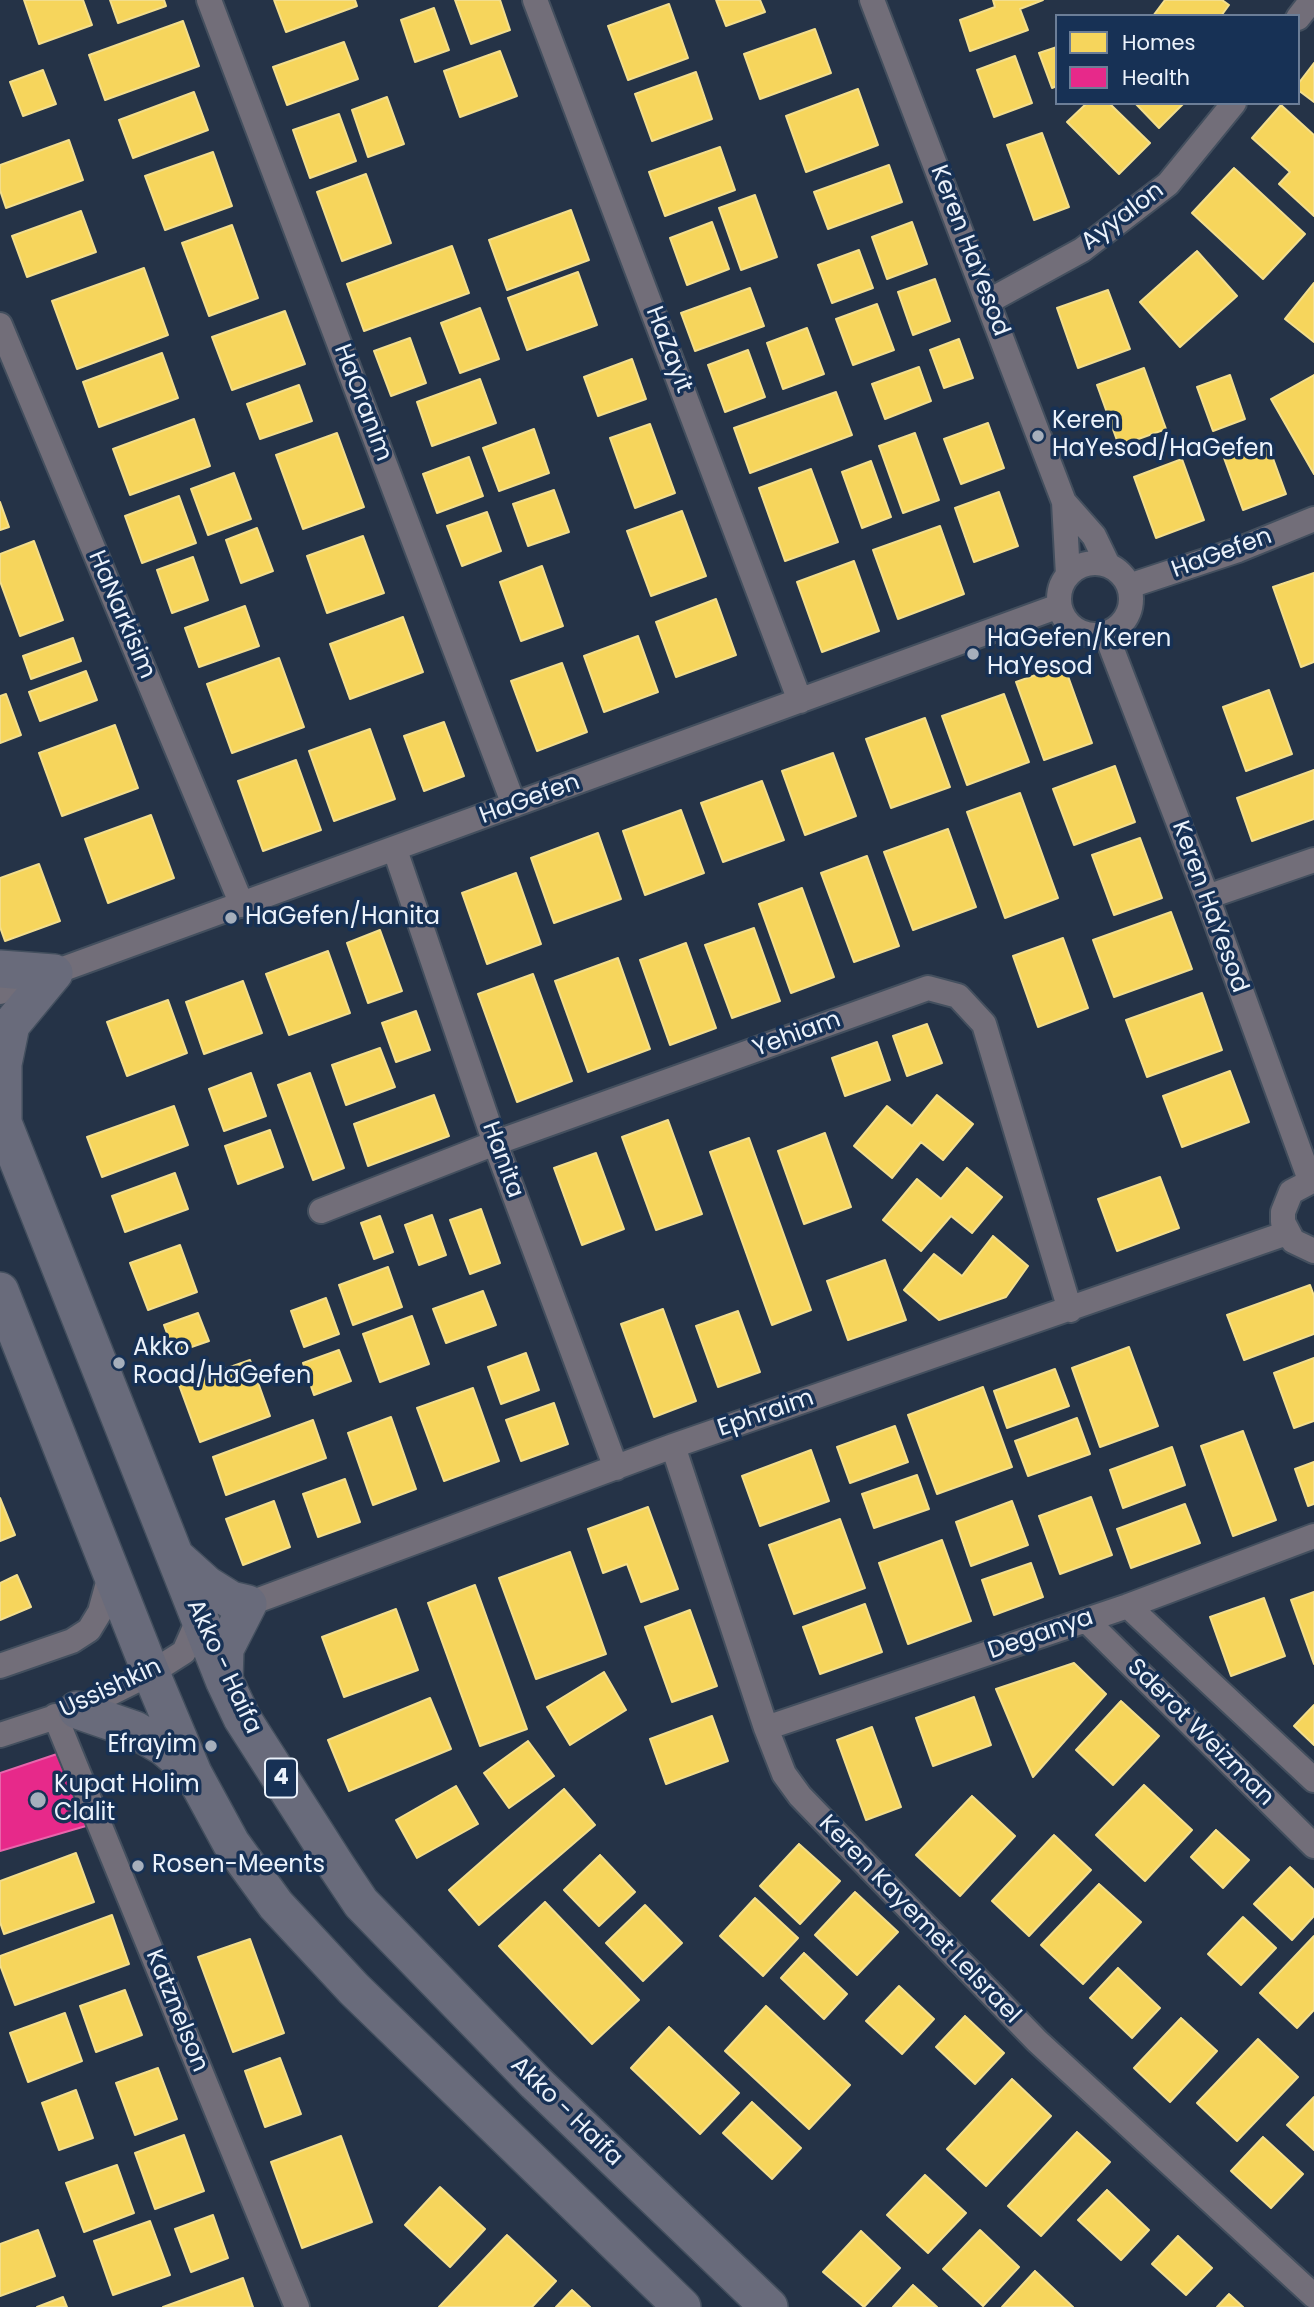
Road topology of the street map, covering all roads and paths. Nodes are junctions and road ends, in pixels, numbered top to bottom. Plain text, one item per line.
1 (209, 0) edge
2 (535, 0) edge
3 (872, 0) edge
4 (1312, 0) edge
5 (1300, 15) edge
6 (1232, 105) edge
7 (989, 301) junction
8 (0, 324) edge
9 (1065, 502) junction
10 (1314, 519) edge
11 (1108, 565) junction
12 (1068, 575) junction
13 (1129, 586) junction
14 (1059, 606) junction
15 (1106, 634) junction
16 (800, 701) junction
17 (514, 805) junction
18 (395, 850) junction
19 (1314, 860) edge
20 (1207, 897) junction
21 (242, 905) junction
22 (0, 970) edge
23 (54, 973) junction
24 (0, 992) edge
25 (1, 1118) edge
26 (495, 1143) junction
27 (1312, 1180) edge
28 (321, 1211) dead end
29 (1287, 1233) junction
30 (1314, 1251) edge
31 (0, 1291) edge
32 (1070, 1310) junction
33 (673, 1446) junction
34 (616, 1468) junction
35 (1314, 1536) edge
36 (174, 1555) junction
37 (111, 1572) junction
38 (248, 1604) junction
39 (1128, 1606) junction
40 (199, 1618) junction
41 (1086, 1620) junction
42 (0, 1666) edge
43 (151, 1673) junction
44 (224, 1679) junction
45 (66, 1713) junction
46 (766, 1728) junction
47 (0, 1735) edge
48 (193, 1773) junction
49 (1314, 1780) edge
50 (1314, 1846) edge
51 (1314, 2296) edge
52 (297, 2307) edge
53 (682, 2307) edge
54 (768, 2307) edge

1 - 17 street, HaOranim
2 - 16 street, HaZayit
3 - 7 street, Keren HaYesod
4 - 5 street
6 - 7 street, Ayyalon
7 - 9 street, Keren HaYesod
8 - 21 street, HaNarkisim
9 - 11 street, Keren HaYesod
9 - 12 street, Keren HaYesod
10 - 13 street, HaGefen
11 - 12 street
11 - 13 street
12 - 14 street
13 - 15 street
14 - 15 street
14 - 16 street, HaGefen
15 - 20 street, Keren HaYesod
16 - 17 street, HaGefen
17 - 18 street, HaGefen
18 - 21 street, HaGefen
18 - 26 street, Hanita
19 - 20 street
20 - 27 street, Keren HaYesod
21 - 23 street, HaGefen
22 - 23 highway
23 - 24 street, HaGefen
23 - 25 highway
25 - 36 highway, Akko - Haifa / 4
26 - 28 street, Yehiam
26 - 32 street, Yehiam
26 - 34 street, Hanita
27 - 29 street
29 - 30 street
29 - 32 street, Ephraim
31 - 37 highway
32 - 33 street, Ephraim
33 - 34 street, Ephraim
33 - 46 street, Keren Kayemet LeIsrael
34 - 38 street, Ephraim
35 - 39 street, Deganya
36 - 38 highway
36 - 40 highway, Akko - Haifa / 4
37 - 42 street
37 - 43 highway
38 - 44 highway
39 - 41 street, Deganya
39 - 49 street, Sderot Weizman
40 - 43 street, Ussishkin
40 - 44 highway, Akko - Haifa / 4
41 - 46 street, Deganya
41 - 50 street, Sderot Weizman
43 - 45 street, Ussishkin
43 - 48 highway
44 - 54 highway, Akko - Haifa / 4
45 - 47 street, Ussishkin
45 - 48 highway
45 - 52 street, Katznelson
46 - 51 street, Keren Kayemet LeIsrael
48 - 53 highway

